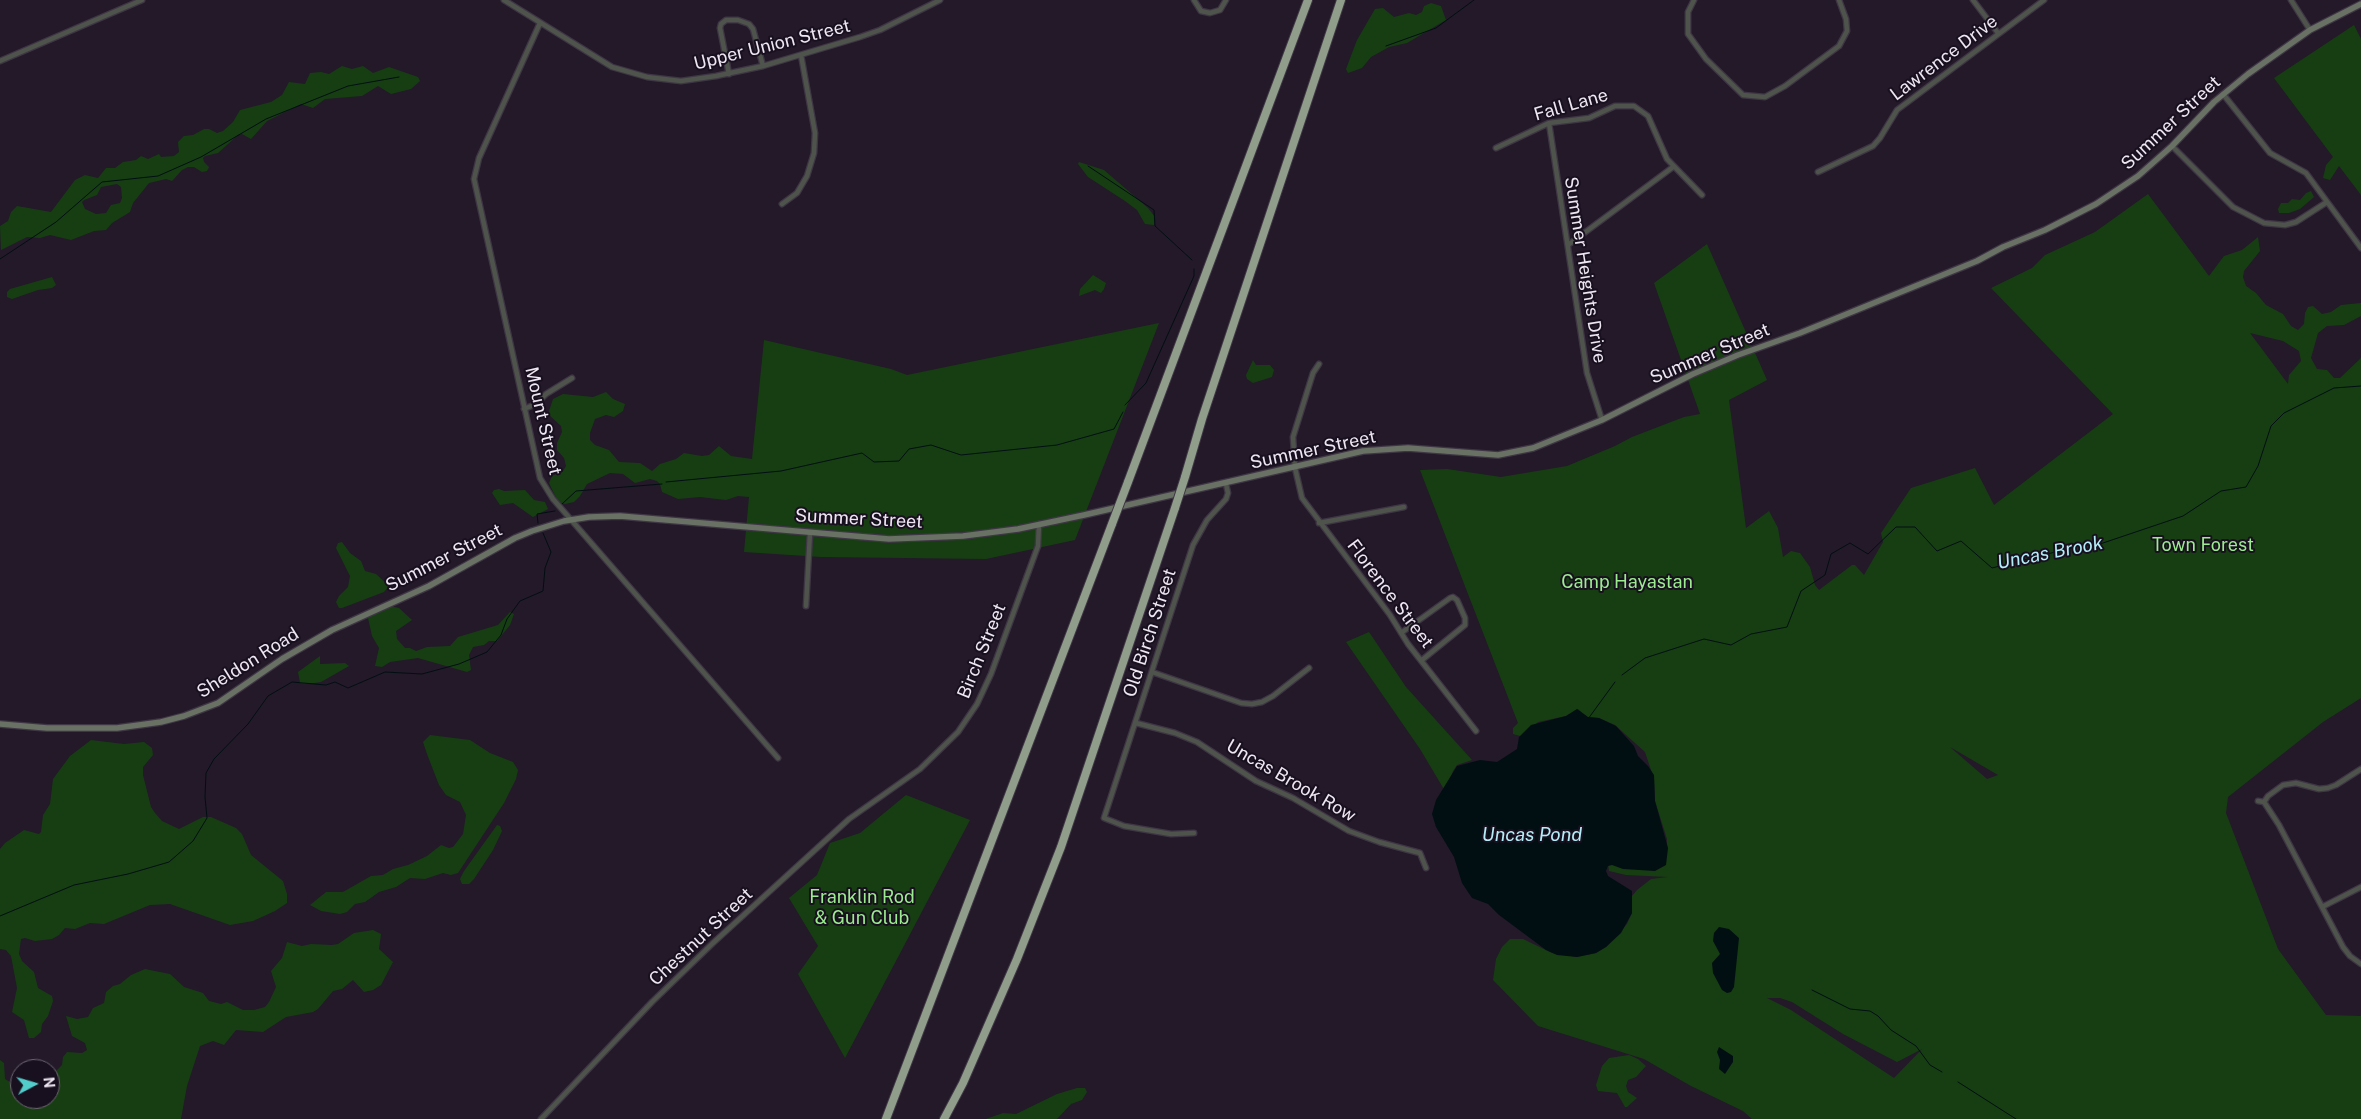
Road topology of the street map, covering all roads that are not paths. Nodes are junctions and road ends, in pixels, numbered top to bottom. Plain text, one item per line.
1 (142, 0) edge
2 (504, 0) edge
3 (940, 0) edge
4 (1194, 0) edge
5 (1226, 0) edge
6 (1308, 0) edge
7 (1341, 0) edge
8 (1694, 0) edge
9 (1839, 0) edge
10 (1973, 0) edge
11 (2044, 0) edge
12 (2291, 0) edge
13 (2361, 4) edge
14 (540, 23) junction
15 (2310, 30) junction
16 (1998, 33) junction
17 (800, 55) junction
18 (0, 61) edge
19 (763, 66) junction
20 (729, 74) junction
21 (2223, 94) junction
22 (1549, 123) junction
23 (2172, 146) junction
24 (1496, 148) dead end
25 (1673, 167) junction
26 (1818, 172) dead end
27 (1702, 195) dead end
28 (2327, 202) junction
29 (782, 204) dead end
30 (1568, 245) junction
31 (2361, 248) edge
32 (1319, 364) dead end
33 (572, 378) dead end
34 (524, 409) junction
35 (1602, 420) junction
36 (1296, 468) junction
37 (1226, 484) junction
38 (1404, 507) dead end
39 (572, 520) junction
40 (1319, 523) junction
41 (1039, 524) junction
42 (810, 533) junction
43 (385, 605) joint
44 (806, 606) dead end
45 (1401, 633) junction
46 (1422, 660) junction
47 (1309, 668) dead end
48 (1152, 672) junction
49 (1136, 723) junction
50 (0, 724) edge
51 (1476, 731) dead end
52 (778, 758) dead end
53 (2361, 769) edge
54 (893, 788) joint
55 (1194, 833) dead end
56 (1426, 868) dead end
57 (2361, 887) edge
58 (2322, 907) junction
59 (2361, 964) edge
60 (540, 1119) edge
61 (886, 1119) edge
62 (944, 1119) edge

1 - 18 street
2 - 14 street, Upper Union Street
3 - 17 street, Upper Union Street
4 - 5 street
6 - 61 highway, bridge
7 - 62 highway, bridge
8 - 9 street
10 - 16 street
11 - 16 street, Lawrence Drive
12 - 15 street
13 - 15 main road, Summer Street
14 - 20 street, Upper Union Street
14 - 34 street, Mount Street
15 - 21 main road, Summer Street
16 - 26 street, Lawrence Drive
17 - 19 street, Upper Union Street
17 - 29 street
19 - 20 street, Upper Union Street
19 - 20 street
21 - 23 main road, Summer Street
21 - 28 street
22 - 24 street, Fall Lane
22 - 25 street, Fall Lane
22 - 30 street, Summer Heights Drive
23 - 28 street
23 - 35 main road, Summer Street
25 - 27 street, Fall Lane
25 - 30 street
28 - 31 street
30 - 35 street, Summer Heights Drive
32 - 36 street, Florence Street
33 - 34 street
34 - 39 street, Mount Street
35 - 36 main road, Summer Street
36 - 37 main road, Summer Street
36 - 40 street, Florence Street
37 - 41 main road, Summer Street
37 - 48 street, Old Birch Street
38 - 40 street
39 - 42 main road, Summer Street
39 - 43 main road, Summer Street
39 - 52 street, Mount Street
40 - 45 street, Florence Street
41 - 42 main road, Summer Street
41 - 54 street, Birch Street
42 - 44 street
43 - 50 main road, Sheldon Road
45 - 46 street, Florence Street
45 - 46 street
46 - 51 street, Florence Street
47 - 48 street
48 - 49 street, Old Birch Street
49 - 55 street, Old Birch Street
49 - 56 street, Uncas Brook Row
53 - 58 street
54 - 60 street, Chestnut Street
57 - 58 street
58 - 59 street

